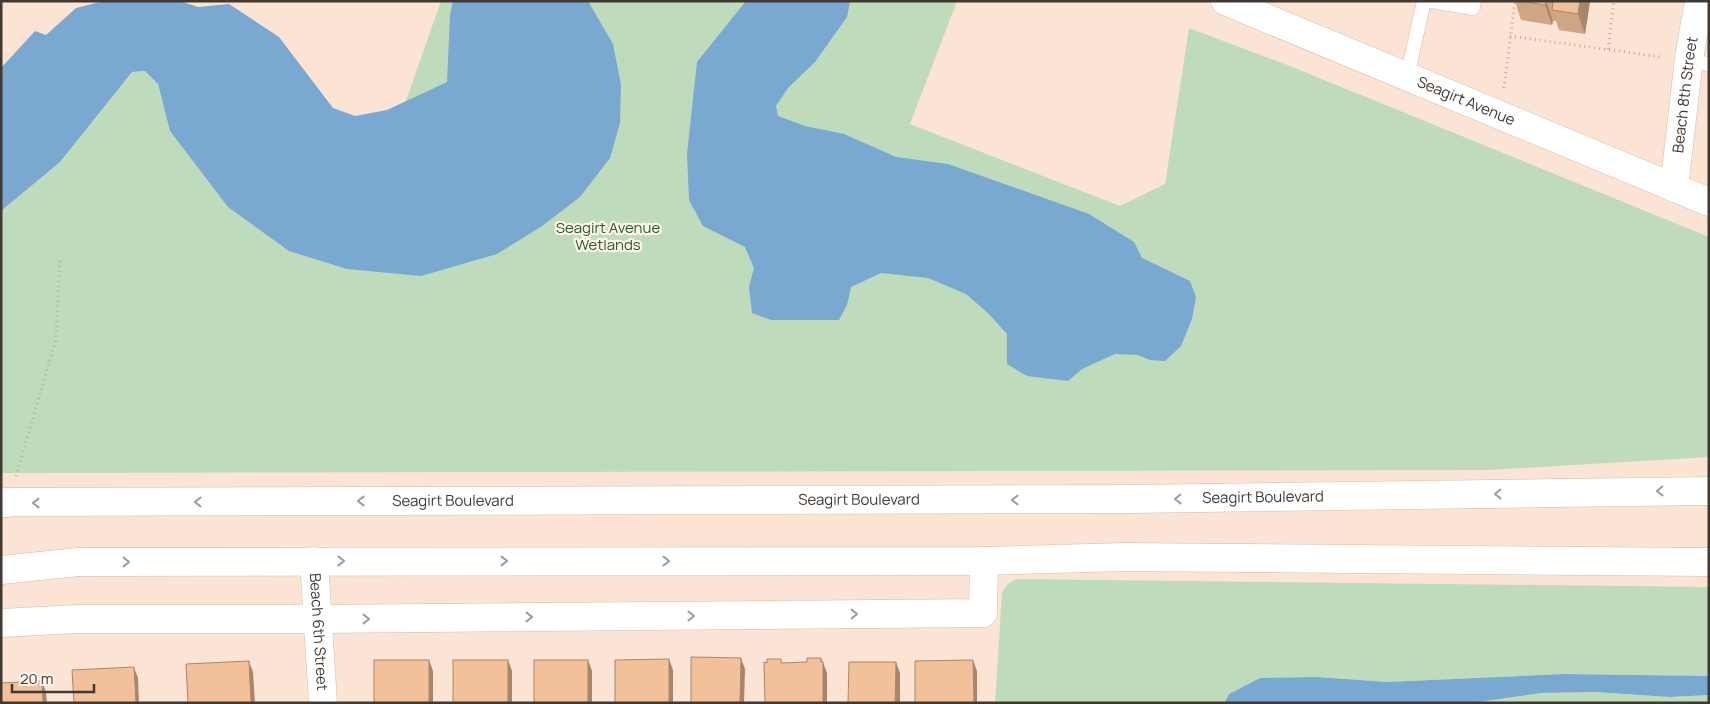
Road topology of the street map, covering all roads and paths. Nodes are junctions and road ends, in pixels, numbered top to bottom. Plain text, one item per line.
1 (1224, 1) edge
2 (1424, 1) edge
3 (1431, 1) edge
4 (1474, 1) edge
5 (1514, 1) edge
6 (1614, 1) edge
7 (1698, 1) edge
8 (1510, 36) junction
9 (1608, 49) junction
10 (1662, 57) dead end
11 (1699, 62) edge
12 (1407, 77) junction
13 (1504, 88) dead end
14 (1674, 188) junction
15 (1709, 202) edge
16 (60, 257) dead end
17 (1709, 491) edge
18 (4, 503) edge
19 (1, 559) edge
20 (314, 560) junction
21 (984, 561) junction
22 (78, 562) junction
23 (1709, 562) edge
24 (1, 570) edge
25 (318, 619) junction
26 (1, 623) edge
27 (324, 703) edge

1 - 12 main road, Seagirt Avenue
2 - 12 lane
3 - 4 lane
5 - 8 path
6 - 9 path
7 - 11 main road, Beach 8th Street
8 - 9 path
8 - 13 path
9 - 10 path
11 - 14 main road, Beach 8th Street
12 - 14 main road, Seagirt Avenue
14 - 15 main road, Seagirt Avenue
16 - 18 path
17 -> 18 main road, Seagirt Boulevard
19 - 22 main road
20 -> 21 main road
22 -> 20 main road
20 - 25 main road, Beach 6th Street
21 - 23 main road
25 -> 21 main road
22 - 24 main road
25 - 26 main road
25 - 27 main road, Beach 6th Street

